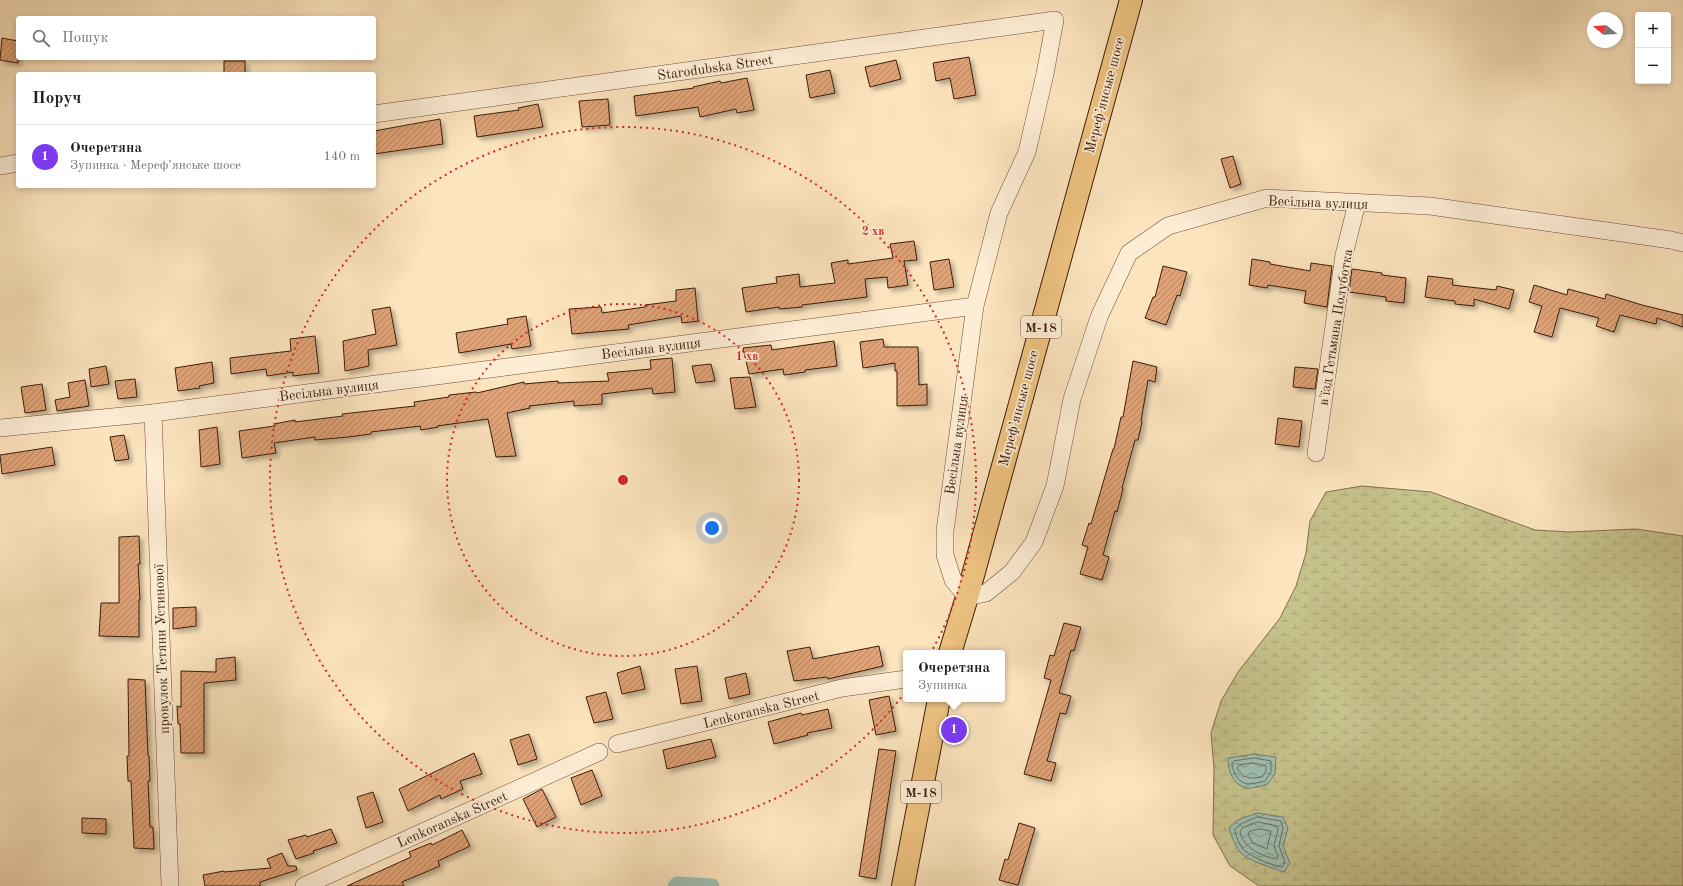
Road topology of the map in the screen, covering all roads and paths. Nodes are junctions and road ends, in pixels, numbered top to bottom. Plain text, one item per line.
1 (1131, 0) edge
2 (376, 114) edge
3 (16, 163) edge
4 (0, 166) edge
5 (1357, 203) junction
6 (1683, 243) edge
7 (975, 306) junction
8 (153, 413) junction
9 (0, 428) edge
10 (1316, 453) dead end
11 (967, 597) junction
12 (951, 650) edge
13 (903, 679) edge
14 (938, 702) edge
15 (618, 744) dead end
16 (599, 752) dead end
17 (170, 886) edge
18 (304, 886) edge
19 (903, 886) edge

1 - 11 highway, Мереф’янське шосе / М-18
2 - 7 street, Starodubska Street
3 - 4 street
5 - 6 street, Весільна вулиця
5 - 10 street, в'їзд Гетьмана Полуботка
5 - 11 street, Весільна вулиця
7 - 8 street, Весільна вулиця
7 - 11 street, Весільна вулиця
8 - 9 street, Весільна вулиця
8 - 17 street, провулок Тетяни Устинової
11 - 12 highway, Мереф’янське шосе / М-18
13 - 15 street, Lenkoranska Street
14 - 19 highway, М-18
16 - 18 street, Lenkoranska Street

